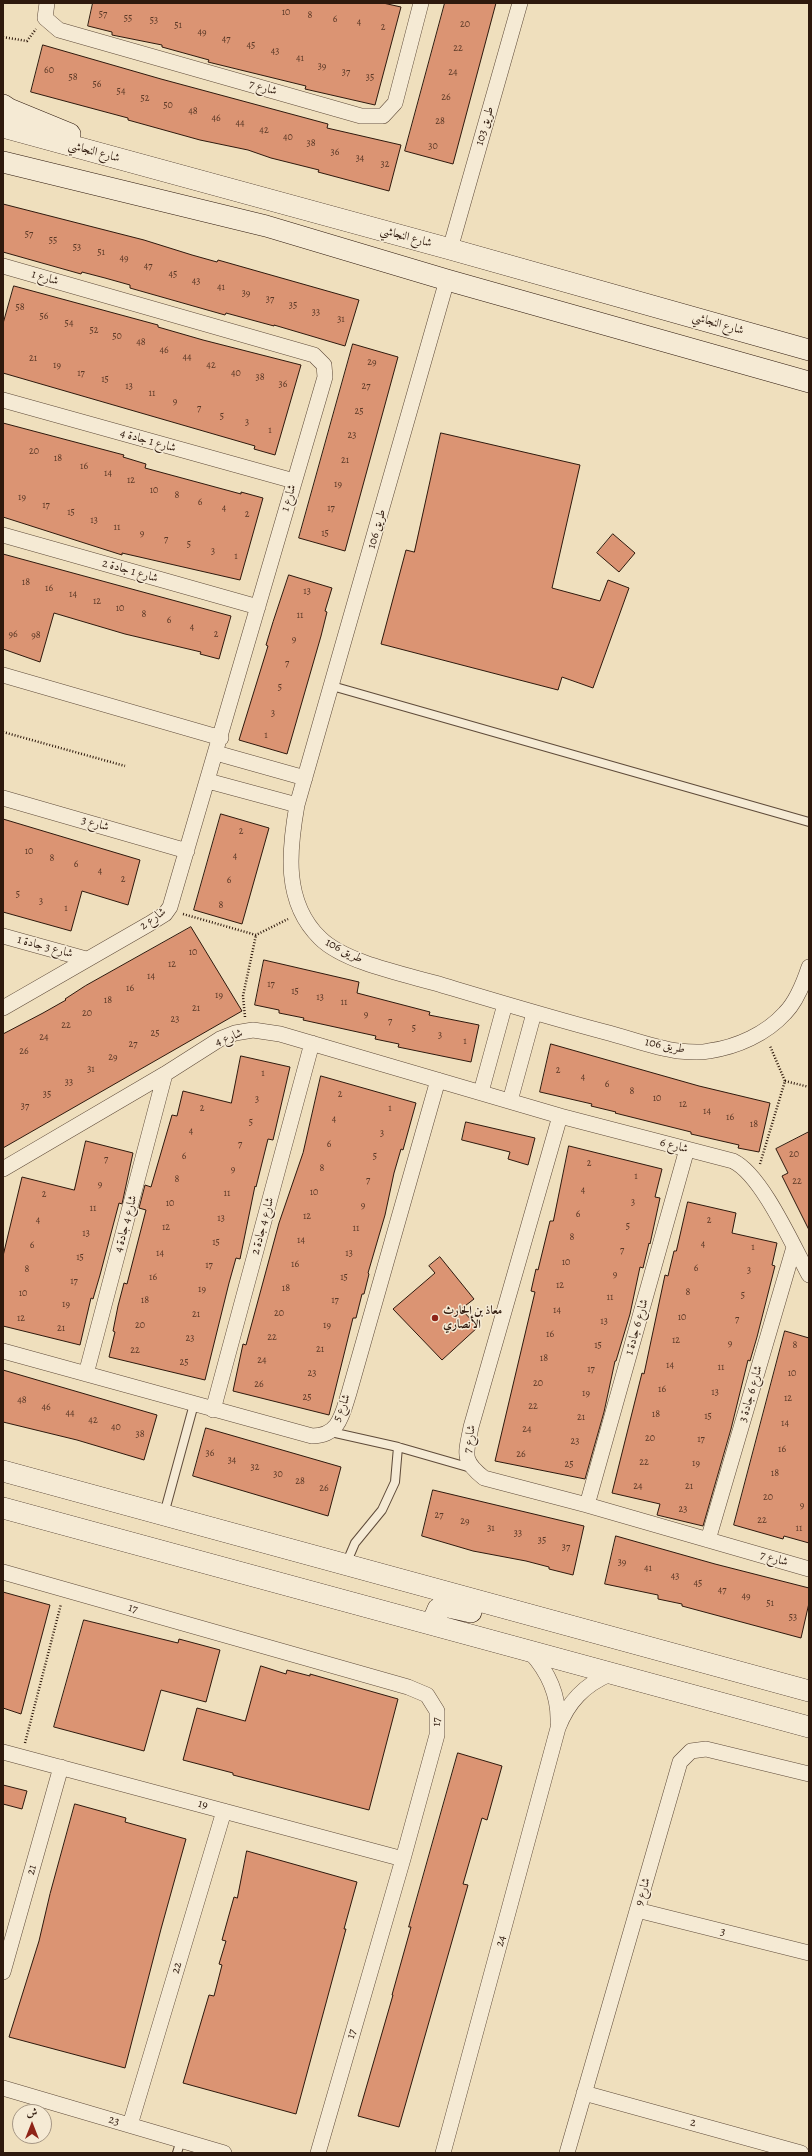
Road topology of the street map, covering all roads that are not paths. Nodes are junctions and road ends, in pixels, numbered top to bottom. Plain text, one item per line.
1 (47, 3) edge
2 (421, 3) edge
3 (520, 3) edge
4 (3, 105) edge
5 (3, 128) edge
6 (128, 161) junction
7 (3, 162) edge
8 (450, 249) junction
9 (3, 266) edge
10 (447, 280) junction
11 (725, 326) junction
12 (782, 342) junction
13 (809, 350) edge
14 (720, 357) junction
15 (772, 371) junction
16 (809, 382) edge
17 (3, 400) edge
18 (294, 481) junction
19 (3, 535) edge
20 (258, 606) junction
21 (3, 675) edge
22 (332, 686) junction
23 (221, 738) junction
24 (216, 753) junction
25 (305, 778) junction
26 (208, 781) junction
27 (3, 798) edge
28 (297, 805) junction
29 (809, 822) edge
30 (187, 851) junction
31 (3, 936) edge
32 (86, 959) junction
33 (809, 967) edge
34 (505, 1004) junction
35 (3, 1008) edge
36 (534, 1014) junction
37 (312, 1043) junction
38 (165, 1074) junction
39 (438, 1080) junction
40 (481, 1092) junction
41 (510, 1101) junction
42 (560, 1116) junction
43 (687, 1149) junction
44 (4, 1172) edge
45 (794, 1247) junction
46 (809, 1275) edge
47 (3, 1351) edge
48 (86, 1374) junction
49 (194, 1404) junction
50 (213, 1410) junction
51 (330, 1432) junction
52 (398, 1447) junction
53 (471, 1468) junction
54 (3, 1471) edge
55 (587, 1505) junction
56 (3, 1508) edge
57 (164, 1515) junction
58 (708, 1540) junction
59 (345, 1564) junction
60 (809, 1570) edge
61 (3, 1572) edge
62 (556, 1622) junction
63 (439, 1626) junction
64 (531, 1653) junction
65 (610, 1674) junction
66 (809, 1691) edge
67 (809, 1727) edge
68 (558, 1728) junction
69 (3, 1752) edge
70 (61, 1767) junction
71 (809, 1774) edge
72 (224, 1811) junction
73 (403, 1859) junction
74 (637, 1910) junction
75 (809, 1953) edge
76 (3, 1972) edge
77 (3, 2088) edge
78 (584, 2094) junction
79 (130, 2125) junction
80 (179, 2147) edge
81 (224, 2153) edge
82 (318, 2153) edge
83 (443, 2153) edge
84 (567, 2153) edge
85 (801, 2153) edge

1 - 2 street, شارع 7
3 - 8 street, طريق 103
4 - 6 main road
5 - 6 main road, شارع النجاشي
6 - 8 main road, شارع النجاشي
7 - 10 main road
8 - 11 main road, شارع النجاشي
9 - 18 street, شارع 1
10 - 14 main road
10 - 22 street, طريق 106
11 - 12 main road, شارع النجاشي
11 - 14 main road
12 - 13 main road, شارع النجاشي
12 - 15 main road
14 - 15 main road
15 - 16 main road
17 - 18 street, شارع 1 جادة 4
18 - 20 street, شارع 1
19 - 20 street, شارع 1 جادة 2
20 - 23 street, شارع 1
21 - 23 street
22 - 25 street, طريق 106
22 - 29 lane
23 - 24 street, شارع 2
24 - 25 street
24 - 26 street, شارع 2
25 - 28 street, طريق 106
26 - 28 street
26 - 30 street, شارع 2
27 - 30 street, شارع 3
28 - 34 street, طريق 106
30 - 32 street, شارع 2
31 - 32 street, شارع 3 جادة 1
32 - 35 street, شارع 2
33 - 36 street, طريق 106
34 - 36 street, طريق 106
34 - 40 street
36 - 41 street
37 - 38 street, شارع 4
37 - 39 street, شارع 4
37 - 50 street, شارع 4 جادة 2
38 - 44 street, شارع 4
38 - 48 street, شارع 4 جادة 4
39 - 40 street, شارع 4
39 - 51 street, شارع 5
40 - 41 street, شارع 6
41 - 42 street, شارع 6
42 - 43 street, شارع 6
42 - 53 street, شارع 7
43 - 45 street, شارع 6
43 - 55 street, شارع 6 جادة 1
45 - 46 street, شارع 6
45 - 58 street, شارع 6 جادة 3
47 - 48 street, شارع 5
48 - 49 street, شارع 5
49 - 50 street, شارع 5
49 - 57 lane
50 - 51 street, شارع 5
51 - 52 lane
52 - 53 lane
52 - 59 lane
53 - 55 street, شارع 7
54 - 57 main road
55 - 58 street, شارع 7
56 - 63 main road
57 - 59 main road
58 - 60 street, شارع 7
59 - 62 main road
61 - 73 street, 17
62 - 63 main road
62 - 66 main road
63 - 64 main road
64 - 65 main road
64 - 68 street, 24
65 - 67 main road
65 - 68 street, 24
68 - 83 street, 24
69 - 70 street, 19
70 - 72 street, 19
70 - 76 street, 21
71 - 74 street, شارع 9
72 - 73 street, 19
72 - 79 street, 22
73 - 82 street, 17
74 - 75 street, 3
74 - 78 street, شارع 9
77 - 79 street, 23
78 - 84 street, شارع 9
78 - 85 street, 2
79 - 80 street, 23
80 - 81 street, 23

